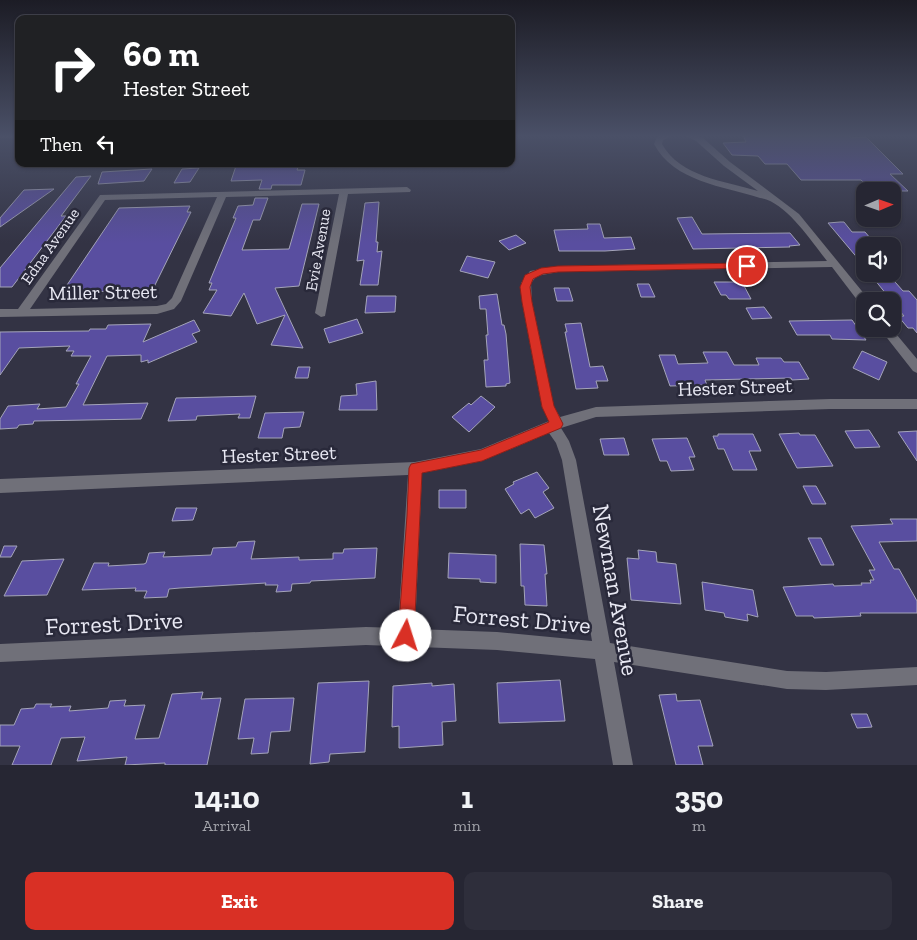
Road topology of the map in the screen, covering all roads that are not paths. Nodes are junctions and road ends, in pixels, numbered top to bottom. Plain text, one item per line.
1 (687, 171) edge
2 (736, 171) edge
3 (407, 190) dead end
4 (344, 191) junction
5 (223, 194) junction
6 (779, 202) junction
7 (834, 264) junction
8 (857, 292) edge
9 (0, 313) edge
10 (21, 313) junction
11 (321, 313) dead end
12 (892, 337) edge
13 (917, 368) edge
14 (917, 404) edge
15 (554, 425) junction
16 (415, 468) junction
17 (0, 486) edge
18 (406, 636) junction
19 (602, 651) junction
20 (0, 653) edge
21 (917, 676) edge
22 (623, 765) edge

1 - 6 street
2 - 6 street
3 - 4 street
4 - 5 street
4 - 11 street, Evie Avenue
5 - 10 street, Edna Avenue
5 - 10 street, Miller Street
6 - 7 street
7 - 8 street
7 - 15 street, Newman Avenue
9 - 10 street, Miller Street
12 - 13 street
14 - 15 street, Hester Street
15 - 16 street, Hester Street
15 - 19 street, Newman Avenue
16 - 17 street, Hester Street
16 - 18 street
18 - 19 street, Forrest Drive
18 - 20 street, Forrest Drive
19 - 21 street, Forrest Drive
19 - 22 street, Newman Avenue

